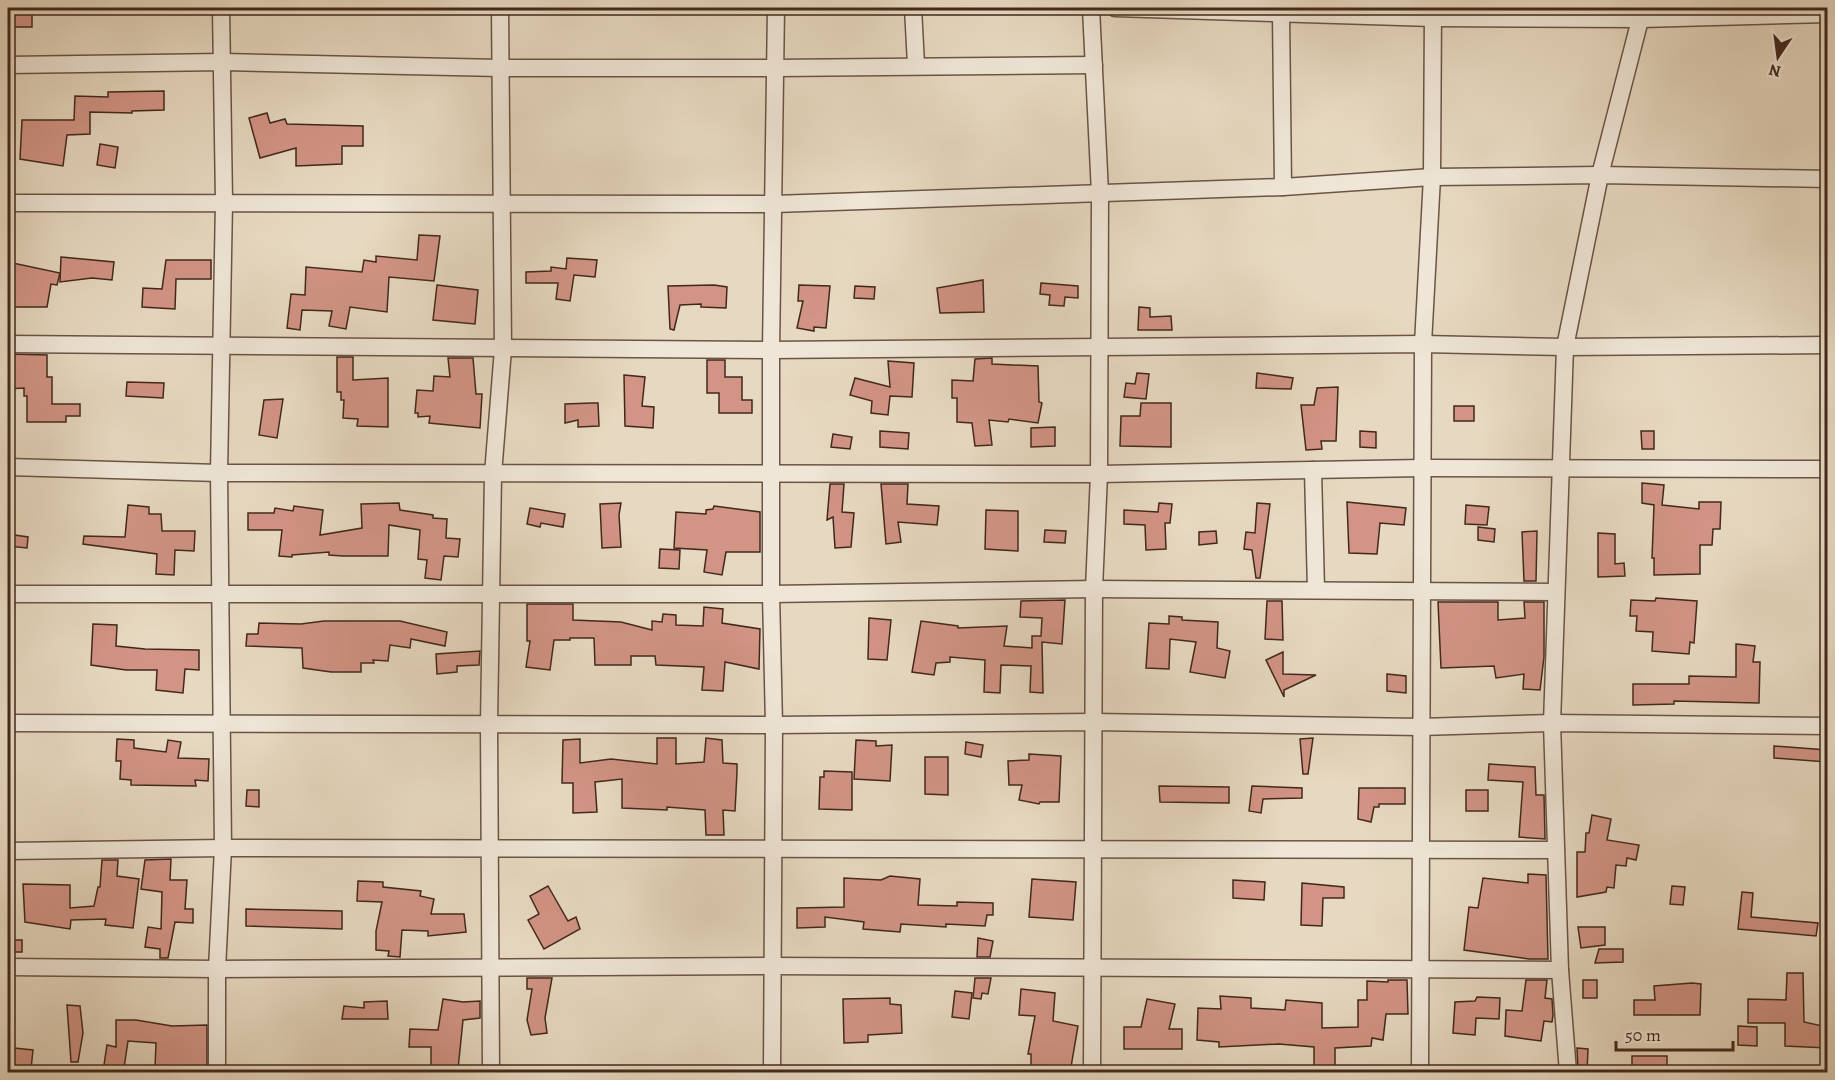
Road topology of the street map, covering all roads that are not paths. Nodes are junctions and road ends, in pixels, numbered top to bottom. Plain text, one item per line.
1 (221, 8) edge
2 (500, 8) edge
3 (776, 8) edge
4 (913, 8) edge
5 (1091, 8) edge
6 (1115, 8) edge
7 (1281, 13) junction
8 (1433, 13) edge
9 (1642, 13) edge
10 (1827, 14) edge
11 (223, 62) junction
12 (8, 65) edge
13 (916, 65) junction
14 (1094, 65) junction
15 (500, 68) junction
16 (776, 68) junction
17 (1600, 175) junction
18 (1432, 177) junction
19 (1827, 179) edge
20 (1283, 187) junction
21 (1100, 193) junction
22 (224, 202) junction
23 (8, 203) edge
24 (500, 204) junction
25 (774, 204) junction
26 (8, 344) edge
27 (1423, 344) junction
28 (222, 345) junction
29 (1827, 345) edge
30 (1100, 346) junction
31 (1565, 347) junction
32 (503, 349) junction
33 (771, 350) junction
34 (8, 467) edge
35 (1562, 467) junction
36 (1422, 468) junction
37 (1827, 469) edge
38 (1313, 470) junction
39 (219, 472) junction
40 (772, 473) junction
41 (493, 474) junction
42 (1099, 474) junction
43 (1094, 589) junction
44 (1316, 590) junction
45 (1423, 591) junction
46 (492, 592) junction
47 (1556, 592) junction
48 (8, 594) edge
49 (222, 594) junction
50 (771, 594) junction
51 (1093, 722) junction
52 (8, 723) edge
53 (1552, 723) junction
54 (223, 724) junction
55 (489, 724) junction
56 (774, 725) junction
57 (1827, 726) edge
58 (1421, 727) junction
59 (223, 848) junction
60 (774, 848) junction
61 (1420, 848) junction
62 (490, 849) junction
63 (1093, 849) junction
64 (1556, 850) junction
65 (8, 851) edge
66 (773, 966) junction
67 (8, 967) edge
68 (1091, 967) junction
69 (491, 968) junction
70 (1418, 968) junction
71 (217, 969) junction
72 (1560, 970) junction
73 (217, 1072) edge
74 (491, 1072) edge
75 (772, 1072) edge
76 (1092, 1072) edge
77 (1420, 1072) edge
78 (1568, 1072) edge

1 - 11 street
2 - 15 street
3 - 16 street
4 - 13 street
5 - 14 street
6 - 7 street
7 - 8 street
7 - 20 street
8 - 9 street
8 - 18 street
9 - 10 street
9 - 17 street
11 - 12 street
11 - 15 street
11 - 22 street
13 - 14 street
13 - 16 street
14 - 21 street
15 - 16 street
15 - 24 street
16 - 25 street
17 - 18 street
17 - 19 street
17 - 31 street
18 - 20 street
18 - 27 street
20 - 21 street
21 - 25 street
21 - 30 street
22 - 23 street
22 - 24 street
22 - 28 street
24 - 25 street
24 - 32 street
25 - 33 street
26 - 28 street
27 - 30 street
27 - 31 street
27 - 36 street
28 - 32 street
28 - 39 street
29 - 31 street
30 - 33 street
30 - 42 street
31 - 35 street
32 - 33 street
32 - 41 street
33 - 40 street
34 - 39 street
35 - 36 street
35 - 37 street
35 - 47 street
36 - 38 street
36 - 45 street
38 - 42 street
38 - 44 street
39 - 41 street
39 - 49 street
40 - 41 street
40 - 42 street
40 - 50 street
41 - 46 street
42 - 43 street
43 - 44 street
43 - 50 street
43 - 51 street
44 - 45 street
45 - 47 street
45 - 58 street
46 - 49 street
46 - 50 street
46 - 55 street
47 - 53 street
48 - 49 street
49 - 54 street
50 - 56 street
51 - 56 street
51 - 58 street
51 - 63 street
52 - 54 street
53 - 57 street
53 - 58 street
53 - 64 street
54 - 55 street
54 - 59 street
55 - 56 street
55 - 62 street
56 - 60 street
58 - 61 street
59 - 62 street
59 - 65 street
59 - 71 street
60 - 62 street
60 - 63 street
60 - 66 street
61 - 63 street
61 - 64 street
61 - 70 street
62 - 69 street
63 - 68 street
64 - 72 street
66 - 68 street
66 - 69 street
66 - 75 street
67 - 71 street
68 - 70 street
68 - 76 street
69 - 71 street
69 - 74 street
70 - 72 street
70 - 77 street
71 - 73 street
72 - 78 street

